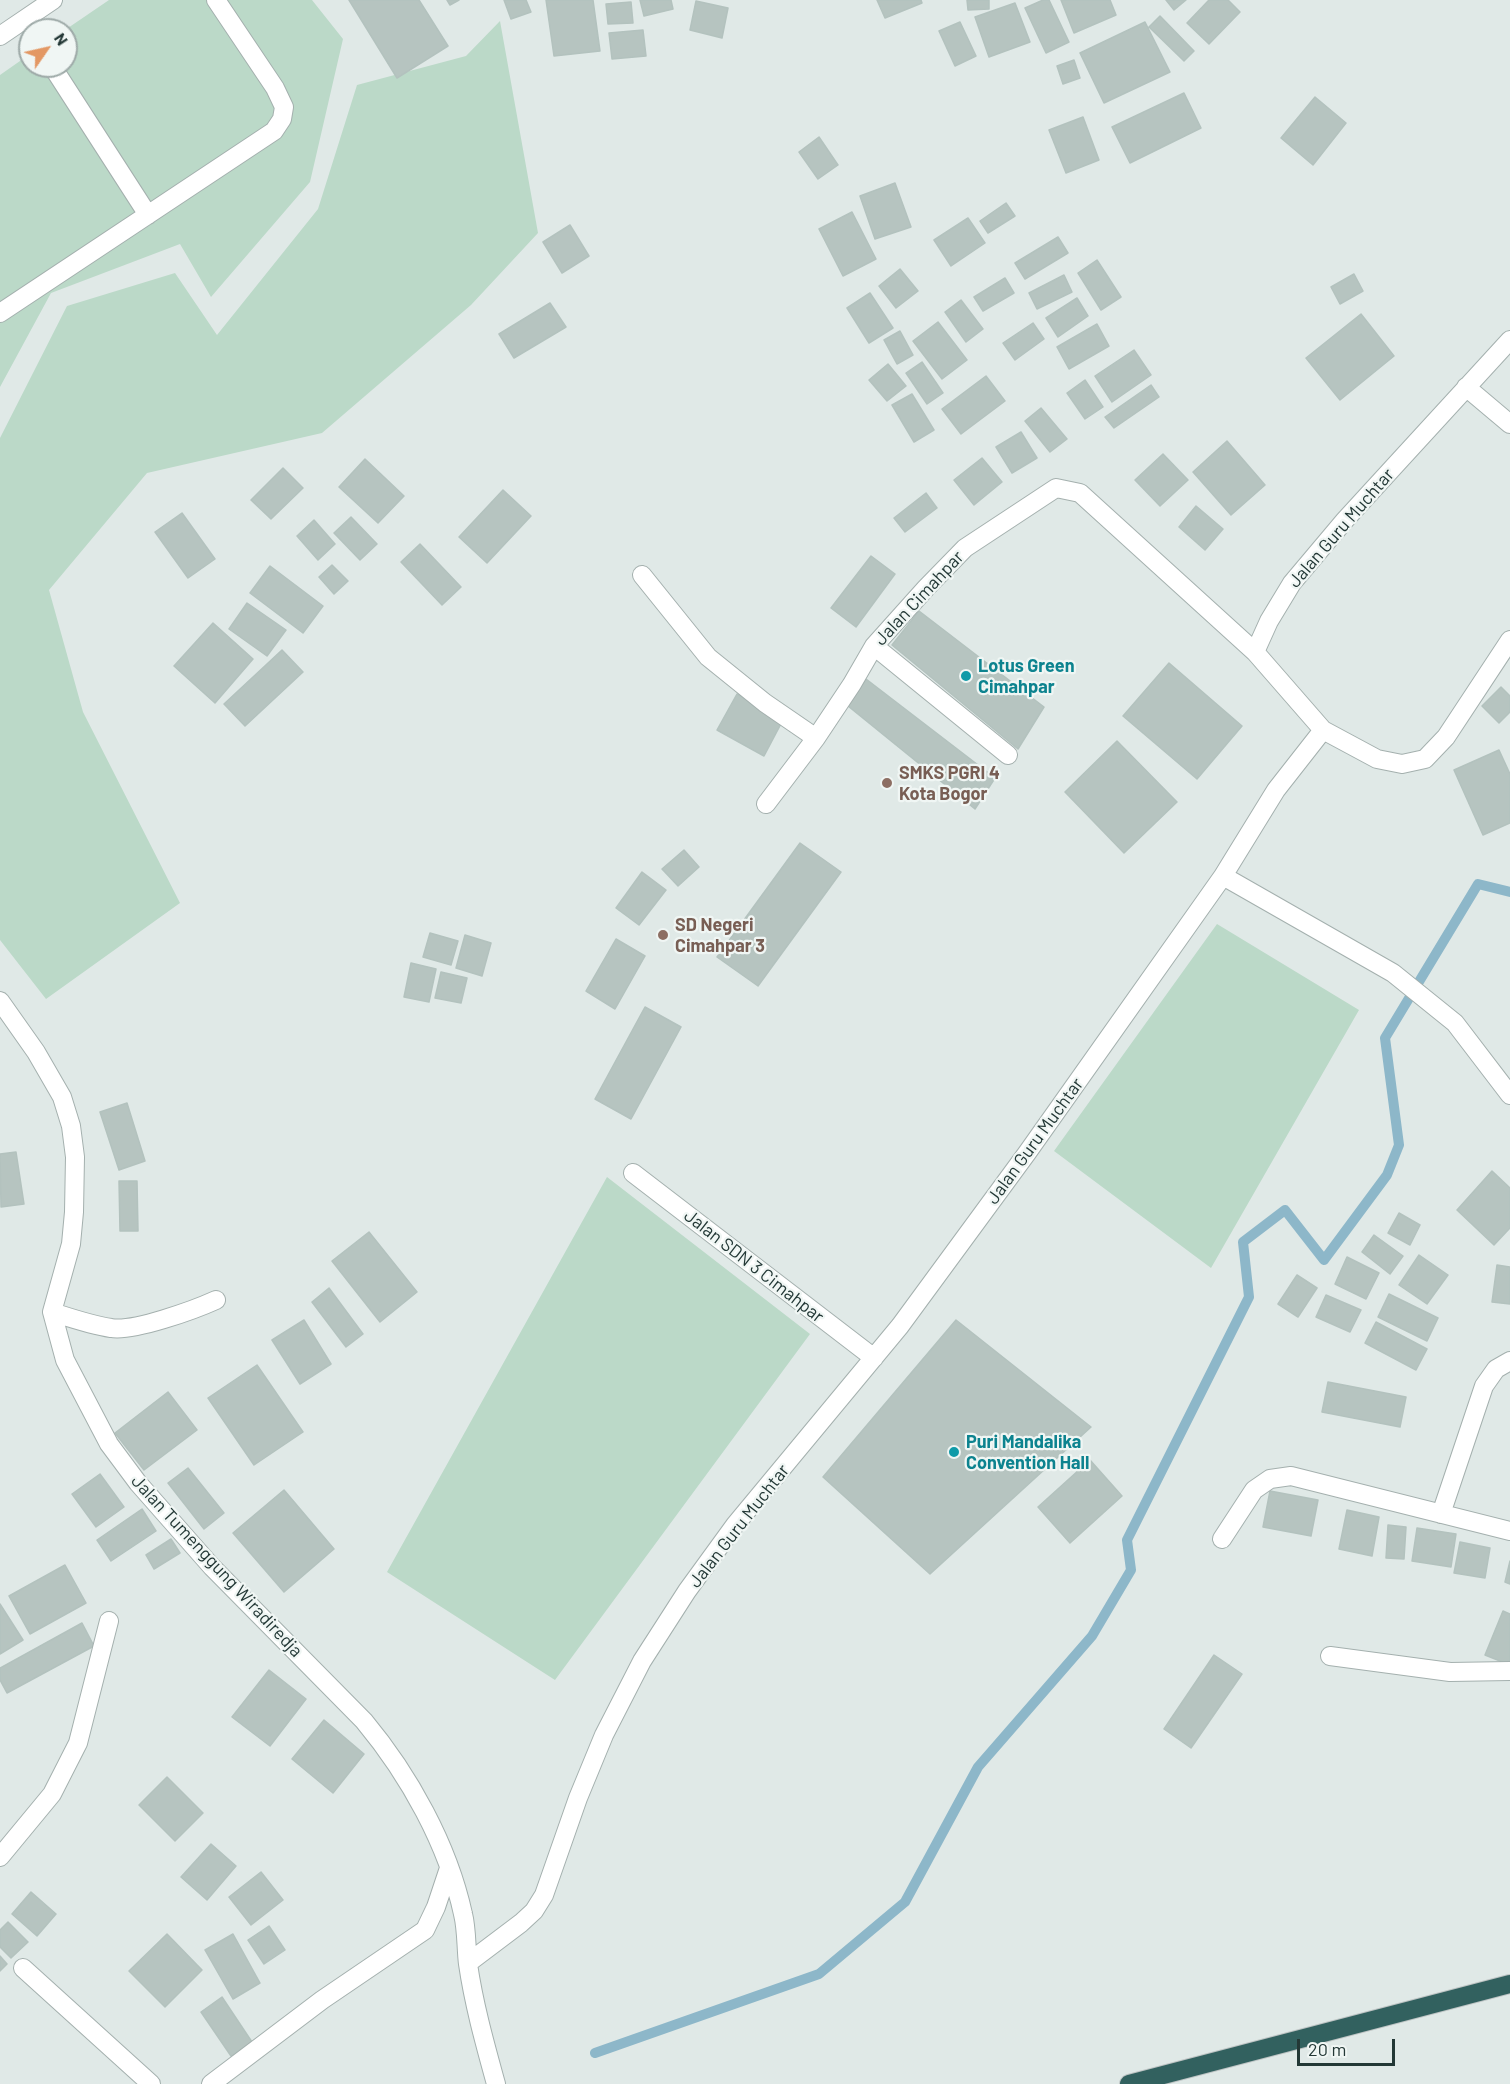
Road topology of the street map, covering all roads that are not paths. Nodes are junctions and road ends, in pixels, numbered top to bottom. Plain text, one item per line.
1 (53, 0) edge
2 (216, 0) edge
3 (0, 36) edge
4 (60, 78) edge
5 (148, 215) junction
6 (0, 313) edge
7 (1510, 340) edge
8 (1466, 387) junction
9 (1510, 424) edge
10 (642, 575) dead end
11 (1510, 640) edge
12 (874, 646) junction
13 (1255, 652) junction
14 (1323, 730) junction
15 (816, 738) junction
16 (1008, 754) dead end
17 (766, 804) dead end
18 (1223, 876) junction
19 (0, 1001) edge
20 (1510, 1095) edge
21 (633, 1173) dead end
22 (216, 1300) dead end
23 (52, 1312) junction
24 (874, 1358) junction
25 (1510, 1361) edge
26 (1441, 1514) junction
27 (1510, 1531) edge
28 (1222, 1539) dead end
29 (109, 1621) dead end
30 (1330, 1656) dead end
31 (1510, 1671) edge
32 (0, 1857) edge
33 (449, 1868) junction
34 (468, 1963) junction
35 (23, 1968) dead end
36 (1510, 1984) edge
37 (151, 2084) edge
38 (211, 2084) edge
39 (496, 2084) edge
40 (1129, 2084) edge

1 - 3 street
2 - 5 street
4 - 5 street
5 - 6 street
7 - 8 street, Jalan Guru Muchtar
8 - 9 street
8 - 13 street, Jalan Guru Muchtar
10 - 15 street
11 - 14 street
12 - 13 street, Jalan Cimahpar
12 - 15 street, Jalan Cimahpar
12 - 16 street
13 - 14 street
14 - 18 street, Jalan Guru Muchtar
15 - 17 street, Jalan Cimahpar
18 - 20 street
18 - 24 street, Jalan Guru Muchtar
19 - 23 street
21 - 24 street, Jalan SDN 3 Cimahpar
22 - 23 street
23 - 33 street, Jalan Tumenggung Wiradiredja
24 - 34 street, Jalan Guru Muchtar
25 - 26 street
26 - 27 street
26 - 28 street
29 - 32 street
30 - 31 street
33 - 34 street, Jalan Tumenggung Wiradiredja
33 - 38 street
34 - 39 street, Jalan Tumenggung Wiradiredja
35 - 37 street
36 - 40 highway

